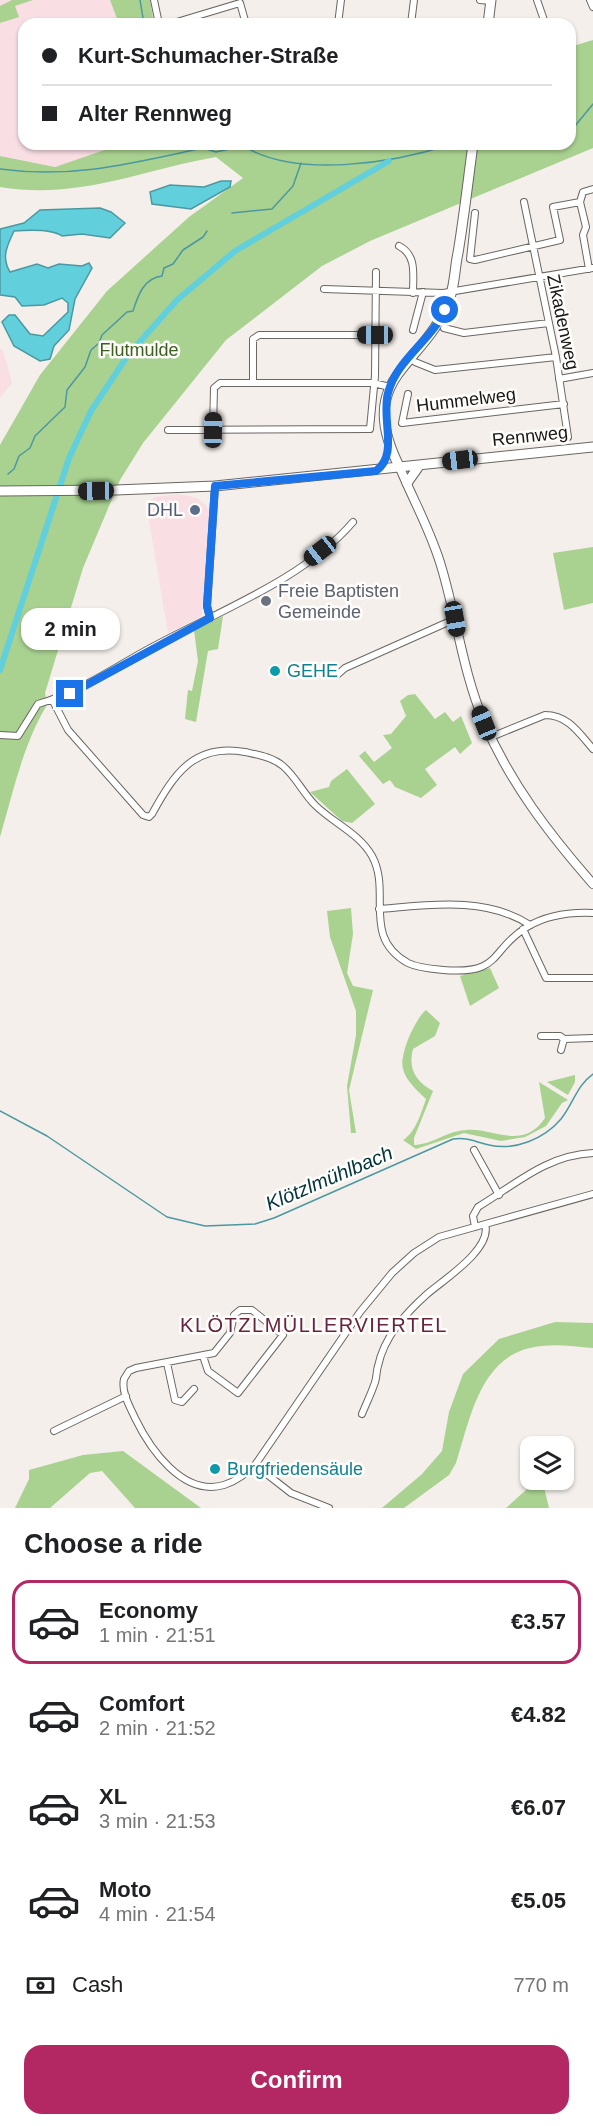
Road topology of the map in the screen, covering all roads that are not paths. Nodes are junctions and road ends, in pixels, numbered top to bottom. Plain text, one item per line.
1 (154, 0) edge
2 (341, 0) edge
3 (414, 0) edge
4 (480, 0) edge
5 (537, 0) edge
6 (590, 0) edge
7 (491, 1) edge
8 (593, 7) edge
9 (158, 18) edge
10 (190, 18) edge
11 (244, 18) edge
12 (339, 18) edge
13 (412, 18) edge
14 (489, 18) edge
15 (543, 18) edge
16 (472, 150) edge
17 (593, 189) edge
18 (524, 202) dead end
19 (580, 202) junction
20 (475, 213) dead end
21 (399, 246) dead end
22 (532, 248) junction
23 (591, 268) edge
24 (376, 272) dead end
25 (539, 277) junction
26 (324, 289) dead end
27 (376, 289) junction
28 (413, 292) junction
29 (423, 292) junction
30 (452, 292) junction
31 (549, 324) junction
32 (444, 328) dead end
33 (413, 330) dead end
34 (375, 335) junction
35 (556, 357) junction
36 (415, 362) dead end
37 (593, 373) edge
38 (560, 379) junction
39 (253, 383) junction
40 (373, 383) junction
41 (390, 387) junction
42 (408, 394) dead end
43 (564, 404) junction
44 (168, 430) dead end
45 (213, 430) junction
46 (568, 437) dead end
47 (593, 447) edge
48 (390, 449) junction
49 (419, 466) junction
50 (400, 468) junction
51 (376, 471) junction
52 (407, 483) junction
53 (215, 486) junction
54 (0, 491) edge
55 (353, 522) dead end
56 (210, 618) junction
57 (455, 619) junction
58 (337, 675) dead end
59 (53, 701) junction
60 (0, 735) edge
61 (490, 737) junction
62 (593, 749) edge
63 (593, 884) edge
64 (379, 909) junction
65 (593, 913) edge
66 (530, 925) junction
67 (523, 929) junction
68 (593, 978) edge
69 (541, 1036) dead end
70 (593, 1038) edge
71 (564, 1039) junction
72 (561, 1050) dead end
73 (474, 1150) dead end
74 (593, 1153) edge
75 (593, 1194) edge
76 (499, 1195) junction
77 (485, 1224) junction
78 (475, 1227) junction
79 (203, 1356) junction
80 (167, 1363) junction
81 (194, 1389) dead end
82 (126, 1396) junction
83 (362, 1414) dead end
84 (54, 1431) dead end
85 (255, 1466) junction
86 (329, 1508) edge

1 - 9 street
2 - 12 street
3 - 13 street
4 - 7 street
5 - 15 street
6 - 8 street
7 - 14 main road
10 - 11 street
16 - 30 main road
17 - 19 street
18 - 22 street, Zikadenweg
19 - 22 street
19 - 23 street
20 - 22 street
21 - 28 street
22 - 25 street, Zikadenweg
23 - 25 street
24 - 27 street
25 - 30 street
25 - 31 street, Zikadenweg
26 - 27 street
27 - 28 street
27 - 34 street
28 - 29 street
29 - 30 street
29 - 33 street
30 - 41 main road
31 - 32 street
31 - 35 street, Zikadenweg
34 - 39 street
34 - 40 street
35 - 36 street
35 - 38 street, Zikadenweg
37 - 38 street
38 - 43 street, Zikadenweg
39 - 40 street
39 - 45 street
40 - 41 street
40 - 45 street
41 - 48 main road
42 - 43 street, Hummelweg
43 - 46 street, Zikadenweg
44 - 45 street
47 - 49 main road, Rennweg
48 - 50 main road
48 - 51 main road
49 - 50 main road, Rennweg
49 - 52 main road
50 - 51 main road, Rennweg
50 - 52 street
51 - 53 main road, Rennweg
52 - 57 street
53 - 54 main road, Rennweg
53 - 56 street
55 - 56 street
56 - 59 street
57 - 58 street
57 - 61 street
59 - 60 street
59 - 64 street
61 - 62 street
61 - 63 street
64 - 66 street
64 - 67 street
65 - 66 street
66 - 67 street
67 - 68 street
69 - 71 street
70 - 71 street
71 - 72 street
73 - 76 street
74 - 76 street
75 - 77 street
76 - 78 street
77 - 78 street
77 - 83 street
78 - 85 street
79 - 79 street
79 - 80 street
80 - 81 street
80 - 82 street
82 - 84 street
82 - 85 street
85 - 86 street

